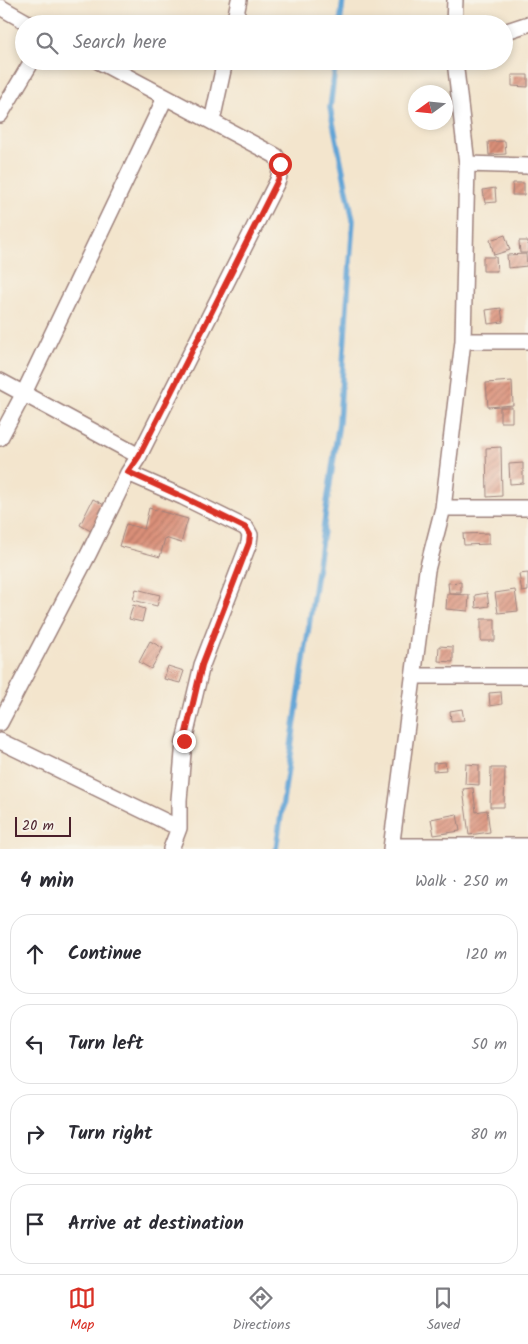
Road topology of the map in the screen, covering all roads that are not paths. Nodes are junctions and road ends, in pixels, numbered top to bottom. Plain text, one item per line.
1 (239, 0) edge
2 (455, 0) edge
3 (0, 6) edge
4 (15, 15) edge
5 (236, 15) edge
6 (454, 15) edge
7 (528, 24) edge
8 (513, 29) edge
9 (27, 70) edge
10 (115, 70) edge
11 (224, 70) edge
12 (456, 70) edge
13 (166, 98) junction
14 (0, 116) edge
15 (212, 121) junction
16 (467, 164) junction
17 (528, 166) edge
18 (463, 341) junction
19 (528, 341) edge
20 (0, 382) edge
21 (24, 393) junction
22 (0, 438) edge
23 (139, 456) junction
24 (128, 472) junction
25 (444, 508) junction
26 (528, 508) edge
27 (414, 676) junction
28 (528, 676) edge
29 (0, 723) edge
30 (0, 741) edge
31 (179, 828) junction
32 (528, 846) edge
33 (392, 848) edge
34 (171, 849) edge

1 - 5 street
2 - 6 street
3 - 4 street
7 - 8 street
9 - 14 street
10 - 13 street
11 - 15 street
12 - 16 street
13 - 15 street
13 - 21 street
15 - 23 street
16 - 17 street
16 - 18 street
18 - 19 street
18 - 25 street
20 - 21 street
21 - 22 street
21 - 23 street
23 - 24 street
24 - 29 street
24 - 31 street
25 - 26 street
25 - 27 street
27 - 28 street
27 - 33 street
30 - 31 street
31 - 34 street
32 - 33 street

